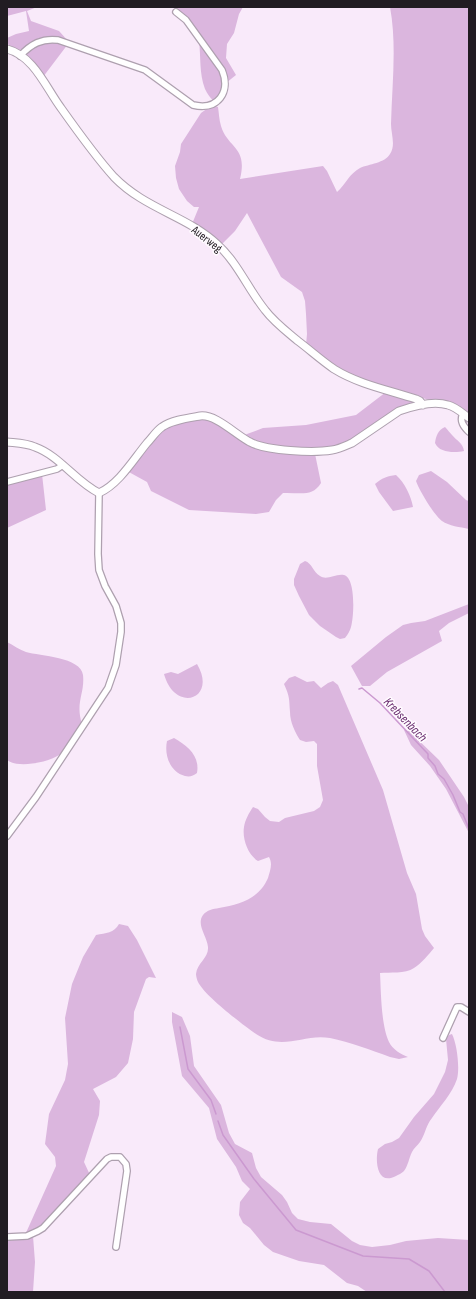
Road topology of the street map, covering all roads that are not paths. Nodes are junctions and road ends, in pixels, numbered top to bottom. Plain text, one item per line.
1 (176, 12) dead end
2 (7, 49) edge
3 (20, 56) junction
4 (423, 405) junction
5 (466, 416) edge
6 (469, 432) edge
7 (7, 442) edge
8 (63, 465) junction
9 (7, 482) edge
10 (99, 493) junction
11 (7, 836) edge
12 (469, 1012) edge
13 (443, 1038) dead end
14 (7, 1237) edge
15 (116, 1247) dead end

1 - 3 street
2 - 3 street, Auerweg
3 - 4 street, Auerweg
4 - 5 street
4 - 10 street
5 - 6 street
7 - 8 street
8 - 9 street
8 - 10 street
10 - 11 street
12 - 13 street
14 - 15 street

